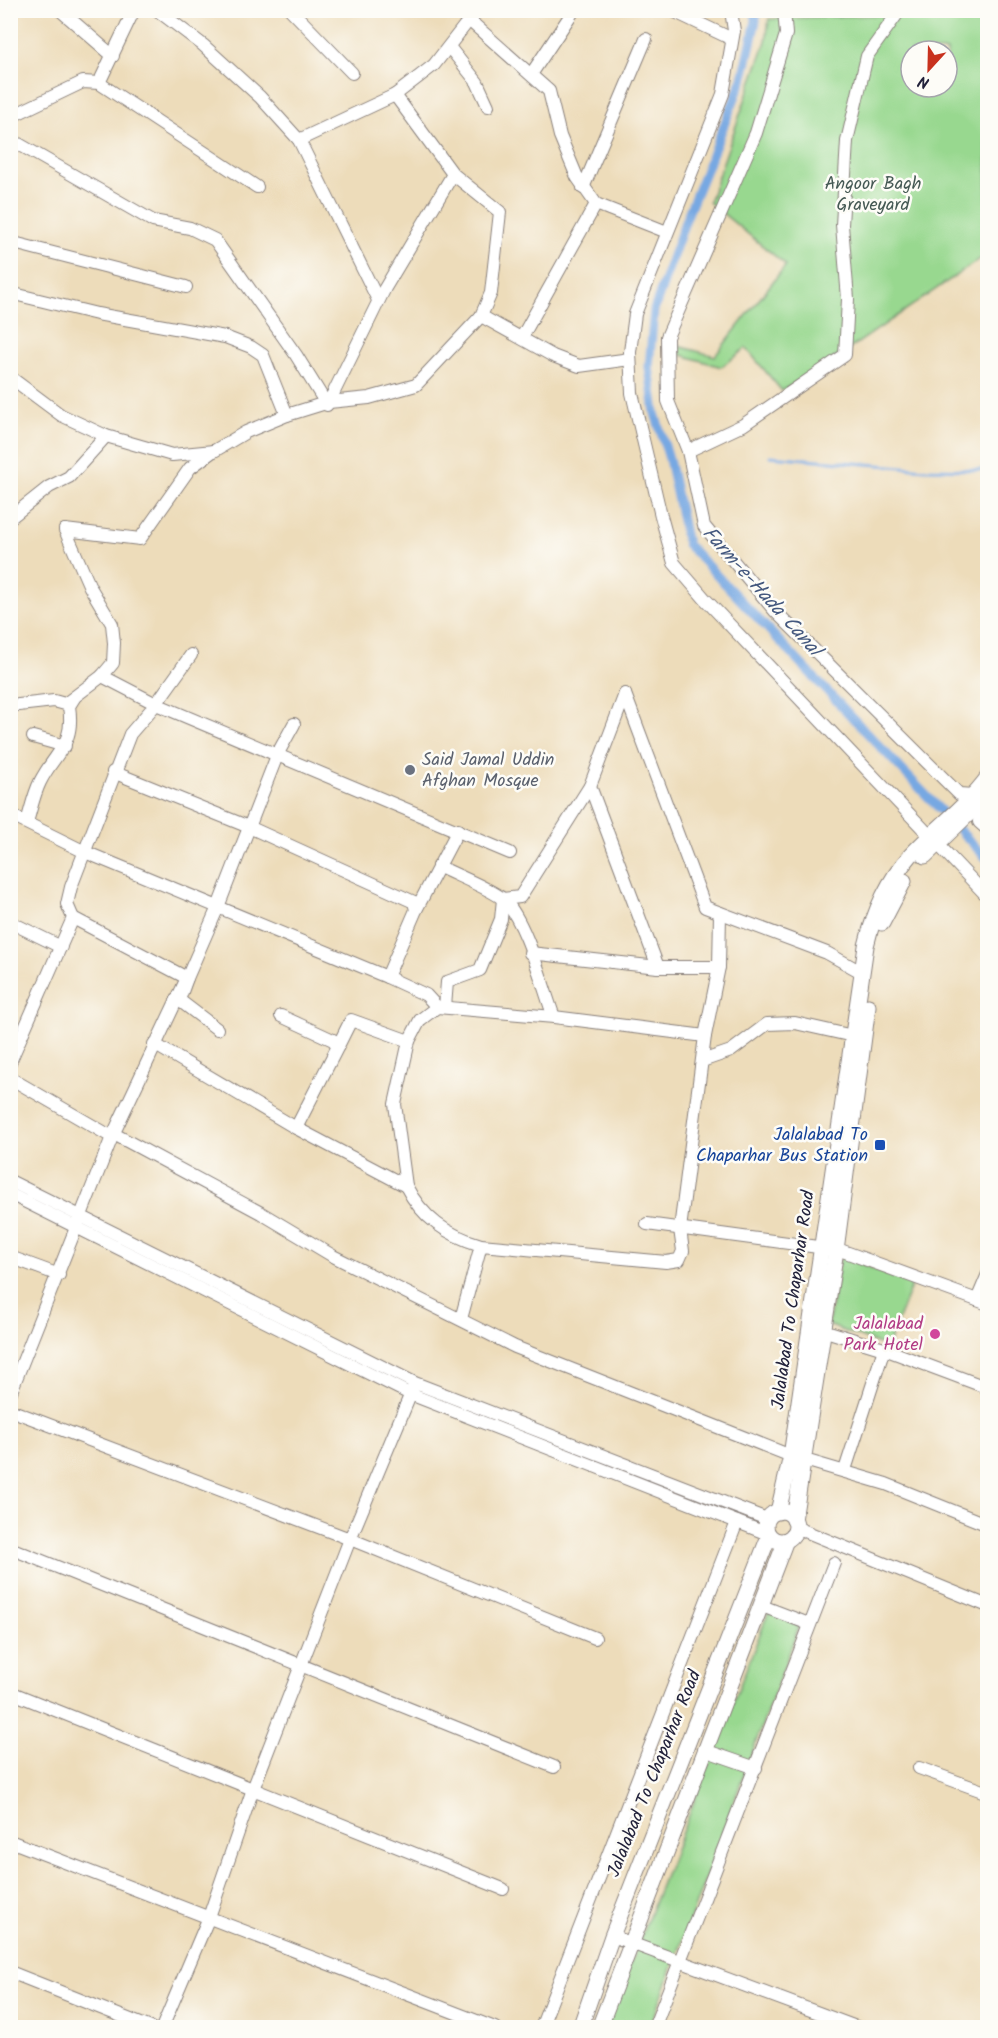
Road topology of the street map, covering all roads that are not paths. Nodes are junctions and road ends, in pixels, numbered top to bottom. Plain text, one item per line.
1 (60, 10) edge
2 (135, 10) edge
3 (157, 10) edge
4 (291, 10) edge
5 (478, 10) edge
6 (574, 10) edge
7 (671, 10) edge
8 (731, 10) edge
9 (784, 10) edge
10 (900, 10) edge
11 (468, 20) junction
12 (646, 39) dead end
13 (732, 39) junction
14 (450, 48) junction
15 (112, 56) junction
16 (352, 73) dead end
17 (532, 73) junction
18 (99, 83) junction
19 (394, 95) junction
20 (488, 106) dead end
21 (10, 117) edge
22 (10, 139) edge
23 (299, 140) junction
24 (453, 174) junction
25 (257, 187) dead end
26 (583, 188) junction
27 (596, 204) junction
28 (668, 232) junction
29 (10, 242) edge
30 (186, 287) dead end
31 (10, 293) edge
32 (378, 300) junction
33 (481, 316) junction
34 (522, 337) junction
35 (630, 359) junction
36 (10, 377) edge
37 (328, 404) junction
38 (287, 415) junction
39 (106, 436) junction
40 (214, 451) junction
41 (688, 451) junction
42 (10, 518) edge
43 (191, 655) dead end
44 (102, 676) junction
45 (78, 692) junction
46 (156, 704) junction
47 (10, 705) edge
48 (294, 724) dead end
49 (33, 737) dead end
50 (65, 746) junction
51 (278, 753) junction
52 (113, 772) junction
53 (590, 786) junction
54 (979, 795) edge
55 (10, 815) edge
56 (27, 822) junction
57 (249, 826) junction
58 (458, 830) junction
59 (987, 830) edge
60 (937, 838) junction
61 (85, 852) junction
62 (510, 853) dead end
63 (438, 866) junction
64 (987, 897) edge
65 (503, 898) junction
66 (218, 907) junction
67 (416, 910) junction
68 (720, 913) junction
69 (73, 918) junction
70 (10, 922) edge
71 (61, 947) junction
72 (530, 953) junction
73 (719, 967) junction
74 (658, 968) junction
75 (862, 973) junction
76 (387, 976) junction
77 (187, 978) junction
78 (441, 1007) junction
79 (281, 1016) dead end
80 (554, 1017) junction
81 (217, 1029) dead end
82 (705, 1036) junction
83 (853, 1036) junction
84 (15, 1040) edge
85 (409, 1041) junction
86 (154, 1044) junction
87 (338, 1046) junction
88 (702, 1061) junction
89 (10, 1062) edge
90 (10, 1078) edge
91 (296, 1128) junction
92 (113, 1136) junction
93 (10, 1181) edge
94 (406, 1185) junction
95 (10, 1194) edge
96 (79, 1223) junction
97 (647, 1224) dead end
98 (680, 1229) junction
99 (481, 1245) junction
100 (829, 1249) junction
101 (10, 1257) edge
102 (987, 1274) edge
103 (59, 1275) junction
104 (982, 1302) edge
105 (461, 1320) junction
106 (817, 1328) junction
107 (884, 1349) junction
108 (987, 1388) edge
109 (413, 1389) junction
110 (10, 1394) edge
111 (10, 1410) edge
112 (798, 1457) junction
113 (845, 1470) junction
114 (737, 1522) junction
115 (771, 1525) junction
116 (987, 1525) edge
117 (792, 1529) junction
118 (350, 1539) junction
119 (10, 1548) edge
120 (834, 1563) dead end
121 (762, 1606) junction
122 (987, 1606) edge
123 (809, 1624) junction
124 (595, 1638) dead end
125 (302, 1664) junction
126 (10, 1692) edge
127 (707, 1752) junction
128 (554, 1767) dead end
129 (919, 1767) dead end
130 (756, 1768) junction
131 (253, 1789) junction
132 (987, 1793) edge
133 (10, 1841) edge
134 (503, 1889) dead end
135 (208, 1917) junction
136 (612, 1936) junction
137 (630, 1943) junction
138 (680, 1962) junction
139 (10, 1971) edge
140 (151, 2028) edge
141 (162, 2028) edge
142 (495, 2028) edge
143 (541, 2028) edge
144 (580, 2028) edge
145 (600, 2028) edge
146 (654, 2028) edge
147 (859, 2028) edge

1 - 15 street
2 - 15 street
3 - 23 street
4 - 16 street
5 - 11 street
6 - 17 street
7 - 13 street
8 - 13 street
9 - 41 street
10 - 41 street
11 - 14 street
11 - 17 street
12 - 26 street
13 - 28 street
14 - 19 street
14 - 20 street
15 - 18 street
17 - 26 street
18 - 21 street
18 - 25 street
19 - 23 street
19 - 24 street
22 - 37 street
23 - 32 street
24 - 32 street
24 - 33 street
26 - 27 street
27 - 28 street
27 - 34 street
28 - 35 street
29 - 30 street
31 - 38 street
32 - 37 street
33 - 34 street
33 - 37 street
34 - 35 street
35 - 60 street
36 - 39 street
37 - 38 street
38 - 40 street
39 - 40 street
39 - 42 street
40 - 44 street
41 - 54 street
43 - 46 street
44 - 45 street
44 - 46 street
45 - 47 street
45 - 50 street
46 - 51 street
46 - 52 street
48 - 51 street
49 - 50 street
50 - 56 street
51 - 57 street
51 - 58 street
52 - 57 street
52 - 61 street
53 - 65 street
53 - 68 street
53 - 74 street
54 - 59 street
54 - 60 main road
55 - 56 street
56 - 61 street
57 - 66 street
57 - 67 street
58 - 62 street
58 - 63 street
60 - 64 street
60 - 75 main road, Jalalabad To Chaparhar Road
60 - 100 main road, Jalalabad To Chaparhar Road
61 - 66 street
61 - 69 street
63 - 65 street
63 - 67 street
65 - 72 street
65 - 78 street
66 - 76 street
66 - 77 street
67 - 76 street
68 - 73 street
68 - 75 street
69 - 71 street
69 - 77 street
70 - 71 street
71 - 84 street
72 - 74 street
72 - 80 street
73 - 74 street
73 - 82 street
75 - 83 main road, Jalalabad To Chaparhar Road
76 - 78 street
77 - 81 street
77 - 86 street
78 - 80 street
78 - 85 street
79 - 87 street
80 - 82 street
82 - 88 street
83 - 88 street
83 - 100 main road, Jalalabad To Chaparhar Road
84 - 89 street
85 - 87 street
85 - 94 street
86 - 91 street
86 - 92 street
87 - 91 street
88 - 98 street
90 - 92 street
91 - 94 street
92 - 96 street
92 - 105 street
93 - 96 street
94 - 99 street
95 - 96 street
96 - 103 street
96 - 109 street
97 - 98 street
98 - 99 street
98 - 100 street
99 - 105 street
100 - 104 street
100 - 106 main road, Jalalabad To Chaparhar Road
101 - 103 street
102 - 104 street
103 - 110 street
105 - 112 street
106 - 107 street
106 - 112 main road, Jalalabad To Chaparhar Road
107 - 108 street
107 - 113 street
109 - 114 street
109 - 115 street
109 - 118 street
111 - 118 street
112 - 113 street
112 - 115 main road, Jalalabad To Chaparhar Road
112 - 117 main road, Jalalabad To Chaparhar Road
113 - 116 street
114 - 115 street
114 - 143 street
115 - 117 main road
115 - 117 main road
115 - 136 main road, Jalalabad To Chaparhar Road
117 - 121 main road, Jalalabad To Chaparhar Road
117 - 122 street
118 - 124 street
118 - 125 street
119 - 125 street
120 - 123 street
121 - 123 street
121 - 127 main road, Jalalabad To Chaparhar Road
123 - 130 street
125 - 128 street
125 - 131 street
126 - 131 street
127 - 130 street
127 - 137 main road, Jalalabad To Chaparhar Road
129 - 132 street
130 - 138 street
131 - 134 street
131 - 135 street
133 - 135 street
135 - 141 street
135 - 142 street
136 - 137 street
136 - 144 main road, Jalalabad To Chaparhar Road
137 - 138 street
137 - 145 main road, Jalalabad To Chaparhar Road
138 - 146 street
138 - 147 street
139 - 140 street

